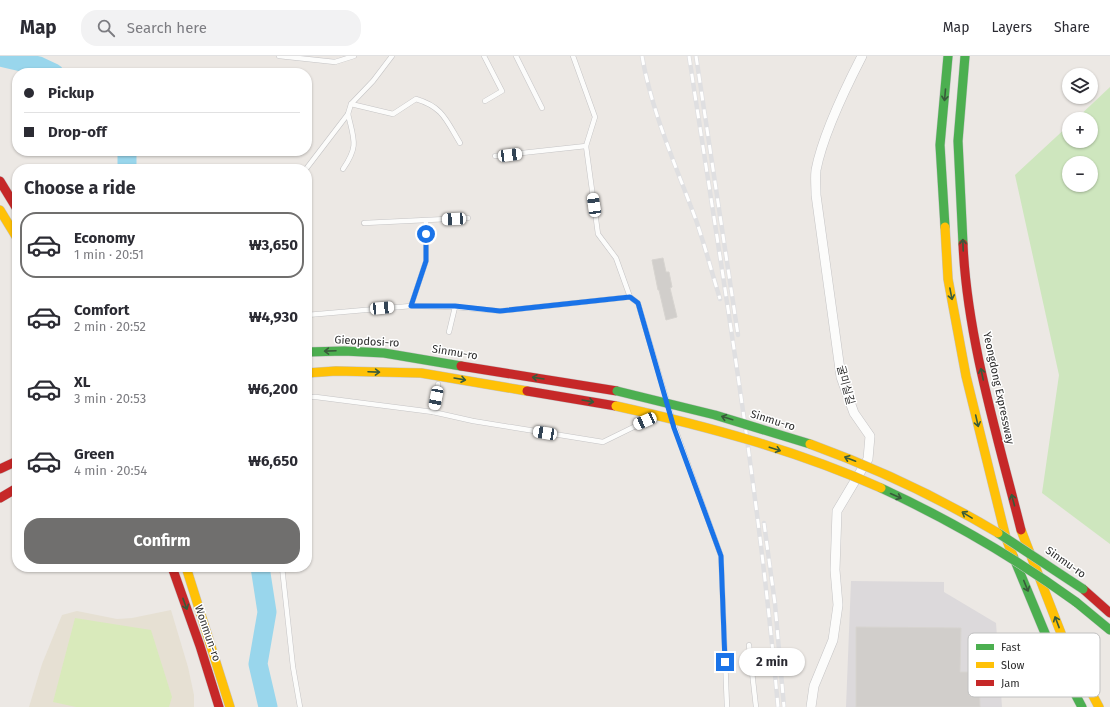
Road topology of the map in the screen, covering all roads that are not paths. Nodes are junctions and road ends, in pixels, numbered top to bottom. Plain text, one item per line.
1 (279, 56) edge
2 (354, 56) edge
3 (392, 56) edge
4 (484, 56) edge
5 (516, 56) edge
6 (573, 56) edge
7 (862, 56) edge
8 (948, 56) edge
9 (965, 56) edge
10 (485, 101) dead end
11 (351, 104) junction
12 (542, 108) dead end
13 (348, 114) junction
14 (460, 143) dead end
15 (586, 146) junction
16 (495, 156) dead end
17 (310, 164) edge
18 (344, 169) dead end
19 (0, 181) edge
20 (12, 201) edge
21 (0, 210) edge
22 (468, 218) dead end
23 (426, 221) junction
24 (364, 223) dead end
25 (12, 230) edge
26 (630, 297) junction
27 (411, 306) junction
28 (455, 306) junction
29 (312, 315) edge
30 (449, 332) dead end
31 (312, 352) edge
32 (425, 359) joint
33 (312, 373) edge
34 (438, 384) dead end
35 (312, 396) edge
36 (669, 410) junction
37 (433, 412) junction
38 (12, 463) edge
39 (0, 469) edge
40 (12, 491) edge
41 (0, 498) edge
42 (174, 572) edge
43 (187, 572) edge
44 (191, 572) edge
45 (283, 572) edge
46 (190, 582) junction
47 (1110, 613) edge
48 (1110, 630) edge
49 (1045, 633) edge
50 (1061, 633) edge
51 (749, 645) dead end
52 (1077, 697) edge
53 (1094, 697) edge
54 (219, 707) edge
55 (230, 707) edge
56 (300, 707) edge
57 (727, 707) edge
58 (756, 707) edge
59 (811, 707) edge
60 (1082, 707) edge
61 (1099, 707) edge

1 - 2 lane
3 - 11 lane
4 - 10 lane
5 - 12 lane
6 - 15 lane
7 - 59 street, 굴미실길
8 -> 49 main road
50 -> 9 main road, Yeongdong Expressway
11 - 13 lane
11 - 14 lane
13 - 17 lane
13 - 18 lane
15 - 16 lane
15 - 26 lane
19 - 20 main road
21 - 25 main road
22 - 23 lane
23 - 24 lane
23 - 27 lane
26 - 28 lane
26 - 36 lane
27 - 28 lane
27 - 29 lane
28 - 30 lane
32 -> 31 main road, Gieopdosi-ro
47 -> 32 main road, Sinmu-ro, bridge
33 -> 48 main road, bridge
34 - 37 lane
35 - 37 lane
36 - 37 lane
36 - 57 lane
38 - 39 main road
40 - 41 main road
42 -> 54 main road, Wonmun-ro
43 - 46 main road, Wonmun-ro
44 - 46 main road
45 - 56 lane
46 - 55 main road, Wonmun-ro
51 - 58 lane
52 -> 60 main road
61 -> 53 main road, Yeongdong Expressway

